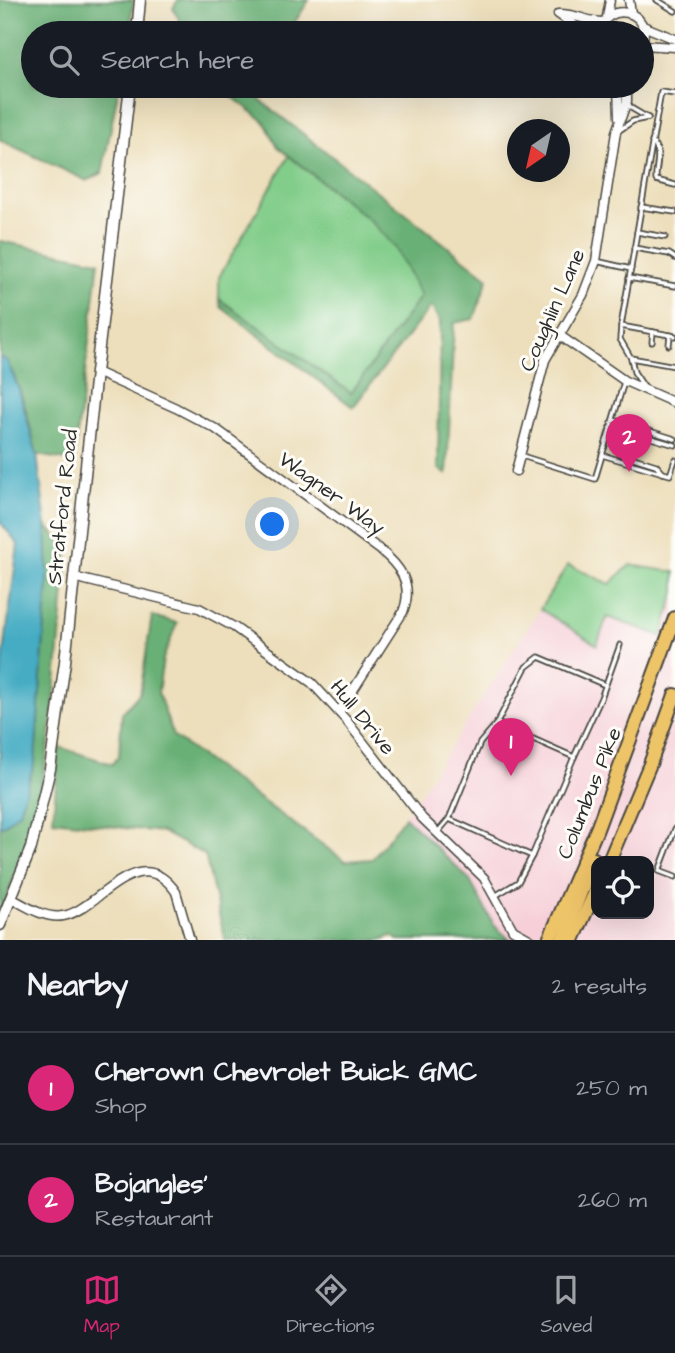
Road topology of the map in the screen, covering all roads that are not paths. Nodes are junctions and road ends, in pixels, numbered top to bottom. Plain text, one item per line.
1 (141, 0) edge
2 (610, 0) edge
3 (629, 0) edge
4 (657, 0) edge
5 (675, 11) edge
6 (631, 13) junction
7 (605, 19) junction
8 (138, 21) edge
9 (568, 21) edge
10 (589, 21) edge
11 (596, 21) edge
12 (638, 21) edge
13 (654, 30) edge
14 (675, 38) edge
15 (654, 45) edge
16 (675, 47) edge
17 (675, 94) edge
18 (129, 98) edge
19 (619, 98) edge
20 (627, 101) joint
21 (620, 120) junction
22 (616, 132) junction
23 (653, 142) junction
24 (675, 185) edge
25 (641, 206) junction
26 (675, 212) edge
27 (637, 232) junction
28 (665, 237) dead end
29 (634, 248) junction
30 (675, 255) edge
31 (596, 261) junction
32 (631, 269) junction
33 (629, 278) junction
34 (675, 286) edge
35 (621, 326) junction
36 (653, 332) junction
37 (559, 334) junction
38 (673, 336) edge
39 (652, 342) dead end
40 (668, 345) dead end
41 (631, 358) junction
42 (675, 366) edge
43 (96, 373) junction
44 (625, 382) junction
45 (647, 391) junction
46 (675, 403) edge
47 (613, 420) junction
48 (675, 439) edge
49 (675, 445) edge
50 (520, 455) junction
51 (602, 455) junction
52 (675, 460) edge
53 (516, 471) dead end
54 (663, 473) junction
55 (73, 577) junction
56 (674, 625) edge
57 (620, 645) dead end
58 (605, 685) junction
59 (675, 695) edge
60 (339, 712) junction
61 (497, 723) junction
62 (574, 757) junction
63 (449, 819) junction
64 (597, 829) junction
65 (675, 830) edge
66 (436, 833) junction
67 (532, 856) junction
68 (610, 856) edge
69 (675, 877) edge
70 (495, 896) junction
71 (12, 898) junction
72 (591, 901) edge
73 (0, 925) edge
74 (189, 940) edge
75 (531, 940) edge
76 (549, 940) edge
77 (562, 940) edge
78 (573, 940) edge

1 - 8 street
2 - 7 street
3 - 6 street
4 - 5 lane
6 - 7 street
6 - 12 street
7 - 11 street
9 - 10 street
13 - 14 street
15 - 16 street
17 - 23 lane
18 - 43 street, Stratford Road
19 - 21 street, Coughlin Lane
20 - 21 street, Coughlin Lane
20 - 22 lane
21 - 22 street, Coughlin Lane
22 - 31 street, Coughlin Lane
23 - 24 lane
23 - 25 lane
25 - 26 lane
25 - 27 lane
27 - 28 lane
27 - 29 lane
29 - 30 lane
29 - 32 lane
31 - 32 lane
31 - 37 street, Coughlin Lane
32 - 33 lane
33 - 34 lane
33 - 35 lane
35 - 36 lane
35 - 41 lane
36 - 38 lane
36 - 39 lane
37 - 44 street
37 - 50 street, Coughlin Lane
38 - 40 lane
41 - 42 lane
41 - 45 lane
43 - 55 street, Stratford Road
43 - 60 street, Wagner Way
44 - 45 street
44 - 47 lane
45 - 46 street
47 - 48 lane
47 - 51 lane
49 - 54 lane
50 - 51 lane
50 - 53 street, Coughlin Lane
51 - 54 lane
52 - 54 lane
55 - 60 street, Hull Drive
55 - 71 street, Stratford Road
56 - 64 highway, Columbus Pike
57 - 58 lane
58 - 61 lane
58 - 62 lane
59 - 68 highway, Columbus Pike
60 - 66 street, Hull Drive
61 - 62 lane
61 - 63 lane
62 - 67 lane
63 - 66 lane
63 - 67 lane
64 - 76 highway, Columbus Pike
64 - 77 highway
65 - 69 lane
66 - 70 street, Hull Drive
67 - 70 lane
70 - 75 street, Hull Drive
71 - 73 street, Stratford Road
71 - 74 street
72 - 78 highway

